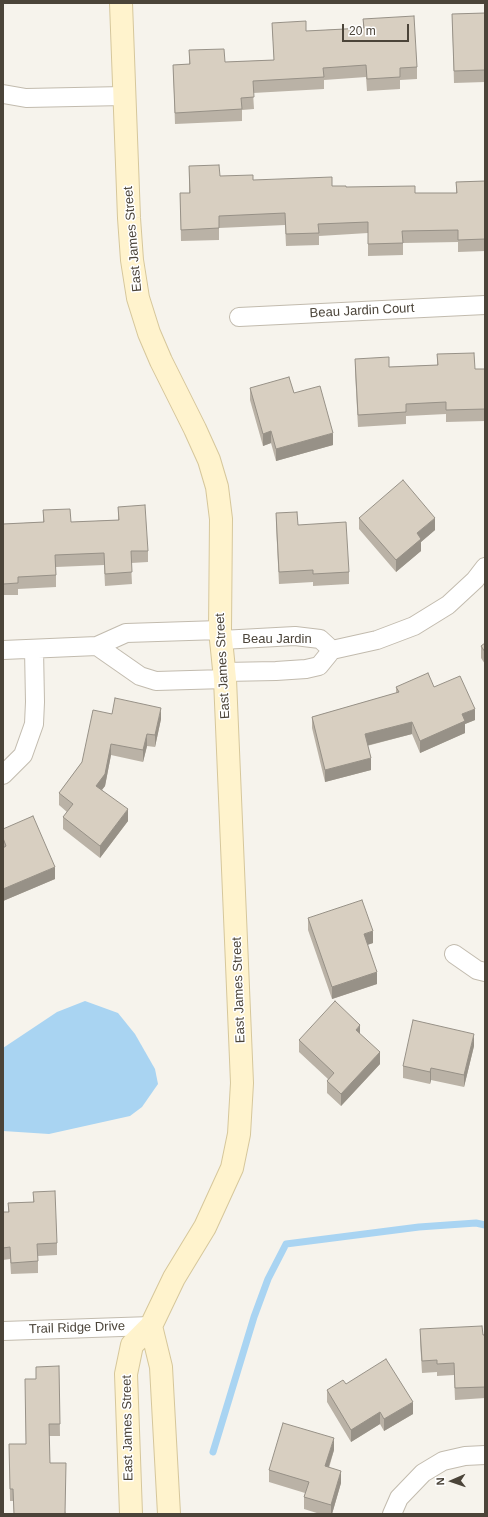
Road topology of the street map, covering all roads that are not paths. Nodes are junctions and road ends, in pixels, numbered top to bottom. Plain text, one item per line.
1 (121, 3) edge
2 (3, 94) edge
3 (124, 96) junction
4 (485, 305) edge
5 (239, 317) dead end
6 (485, 567) edge
7 (220, 635) junction
8 (97, 646) junction
9 (34, 649) junction
10 (3, 650) edge
11 (332, 650) junction
12 (224, 676) junction
13 (3, 775) edge
14 (454, 954) dead end
15 (485, 972) edge
16 (151, 1326) junction
17 (3, 1330) edge
18 (485, 1454) edge
19 (131, 1514) edge
20 (169, 1514) edge
21 (392, 1514) edge

1 - 3 street, East James Street
2 - 3 street
3 - 7 street, East James Street
4 - 5 street, Beau Jardin Court
6 - 11 street
7 - 8 street, Beau Jardin
7 - 11 street, Beau Jardin
7 - 12 street, East James Street
8 - 9 street, Beau Jardin
8 - 12 street, Beau Jardin
9 - 10 street, Beau Jardin
9 - 13 street
11 - 12 street, Beau Jardin
12 - 16 street, East James Street
14 - 15 street
16 - 17 street, Trail Ridge Drive
16 - 19 street, East James Street
16 - 20 street
18 - 21 street

